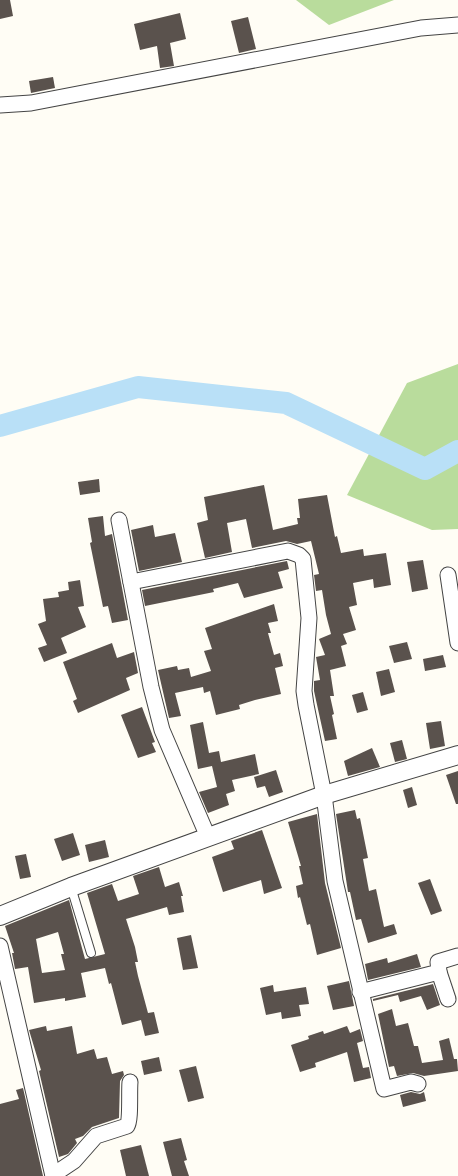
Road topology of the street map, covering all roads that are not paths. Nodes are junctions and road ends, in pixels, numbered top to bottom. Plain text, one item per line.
1 (458, 25) edge
2 (0, 105) edge
3 (119, 520) dead end
4 (448, 575) dead end
5 (131, 582) junction
6 (458, 643) edge
7 (458, 755) edge
8 (324, 795) junction
9 (208, 837) junction
10 (71, 887) junction
11 (0, 916) edge
12 (0, 946) edge
13 (91, 953) dead end
14 (458, 957) edge
15 (439, 972) junction
16 (360, 992) junction
17 (448, 999) dead end
18 (130, 1082) dead end
19 (418, 1084) dead end
20 (53, 1176) edge

1 - 2 street
3 - 5 street
4 - 6 street
5 - 8 street
5 - 9 street
7 - 8 street
8 - 9 street
8 - 16 street
9 - 10 street
10 - 11 street
10 - 13 lane
12 - 20 street
14 - 15 street
15 - 16 street
15 - 17 street
16 - 19 street
18 - 20 street

